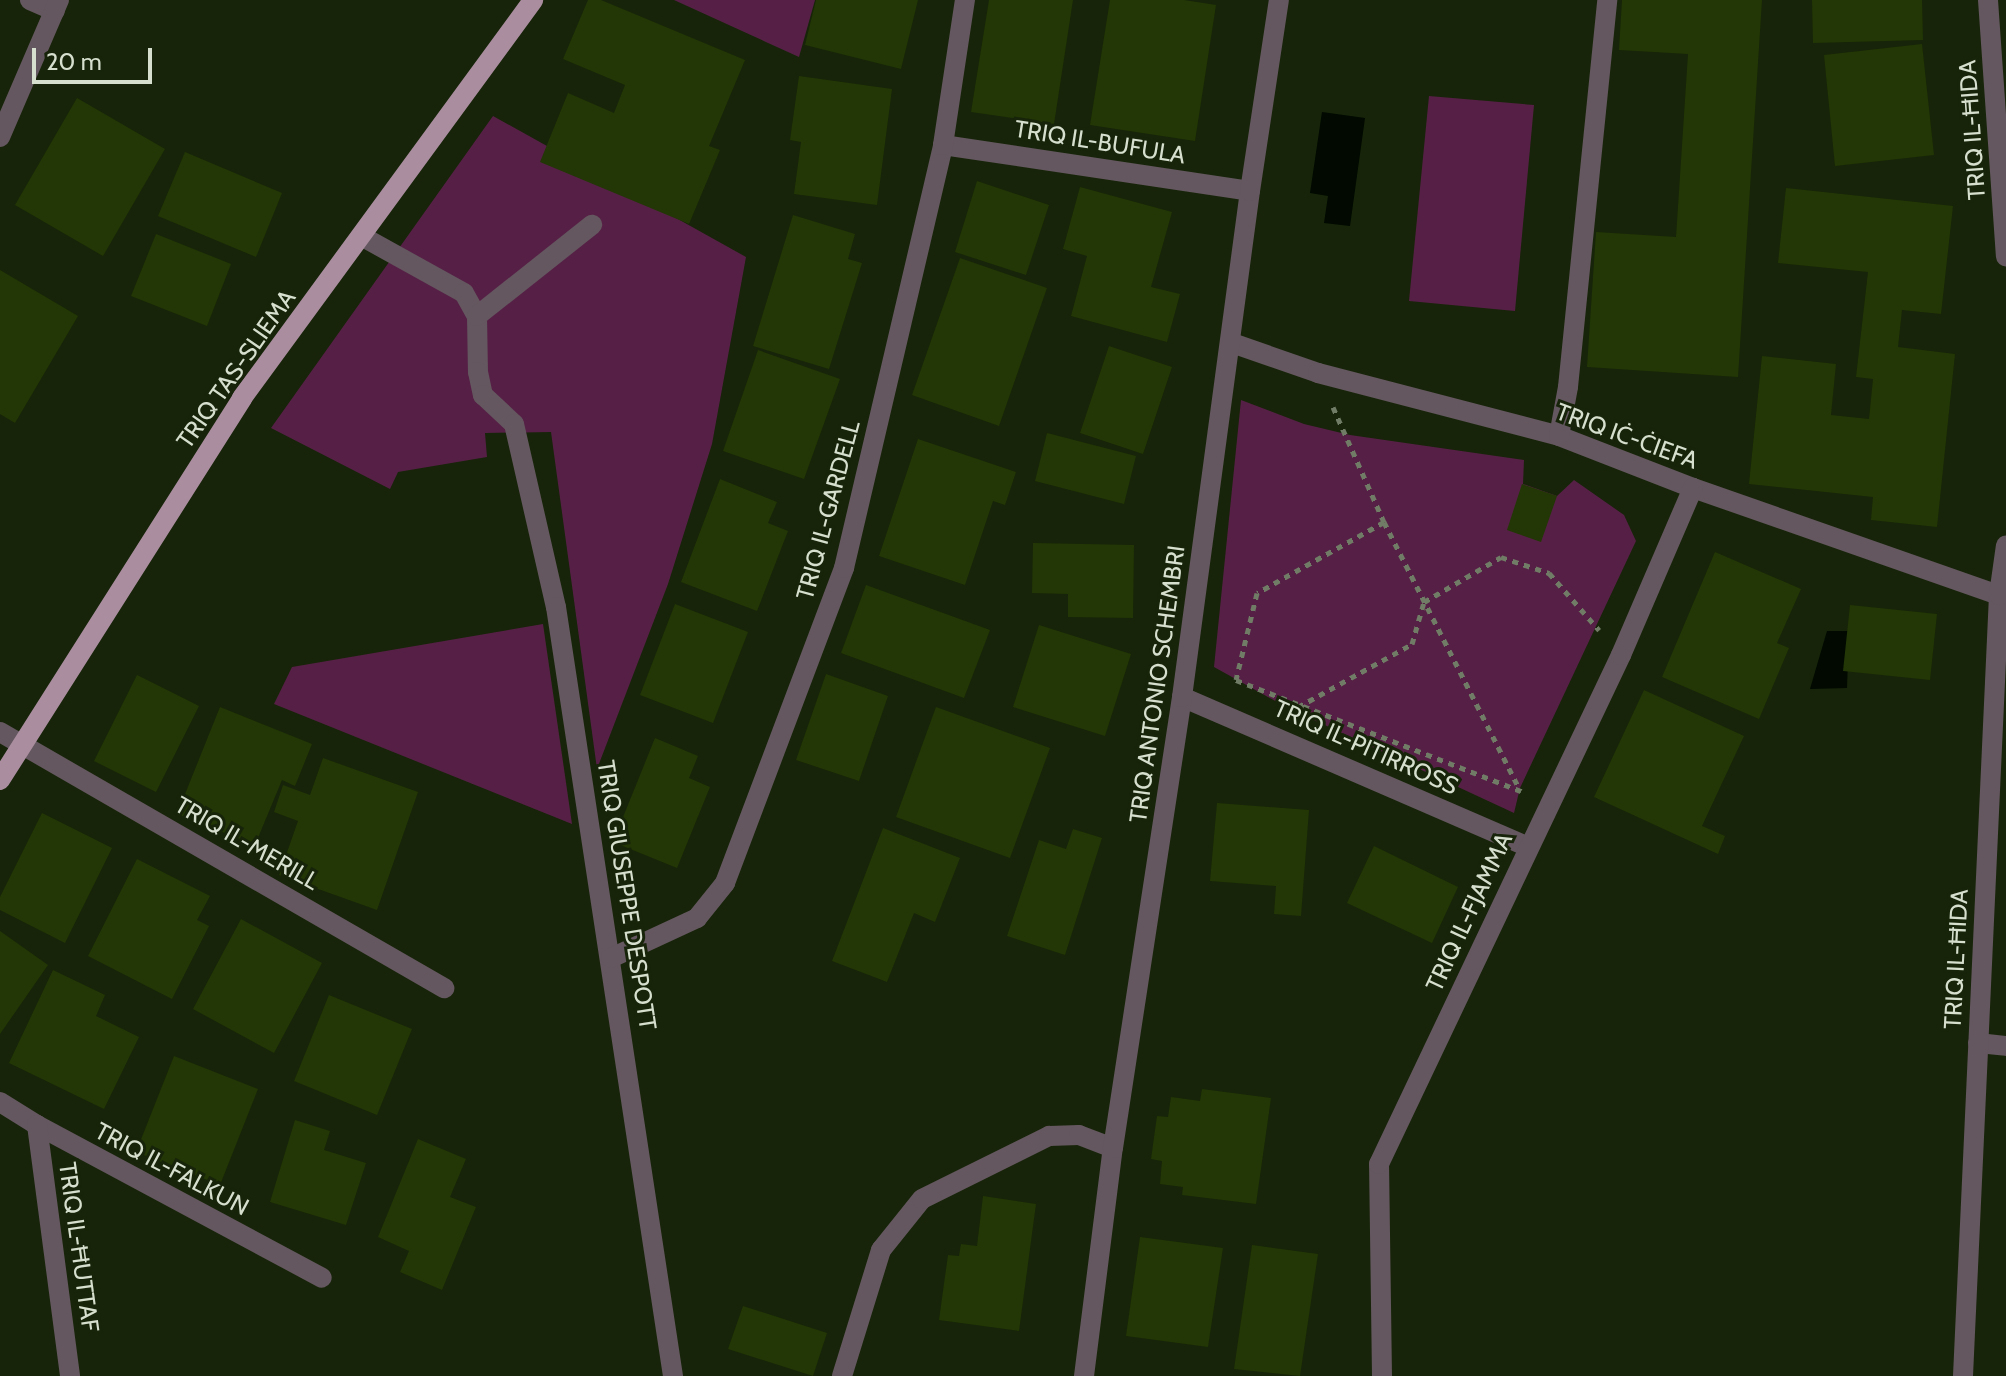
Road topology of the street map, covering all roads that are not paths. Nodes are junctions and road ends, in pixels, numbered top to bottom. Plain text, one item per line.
1 (30, 0) edge
2 (533, 0) edge
3 (965, 0) edge
4 (1279, 0) edge
5 (1607, 0) edge
6 (1988, 0) edge
7 (57, 6) edge
8 (1999, 47) edge
9 (0, 137) edge
10 (943, 145) junction
11 (1250, 191) junction
12 (592, 225) dead end
13 (363, 237) junction
14 (2006, 256) edge
15 (477, 316) junction
16 (1232, 343) junction
17 (1559, 436) junction
18 (1693, 488) junction
19 (2006, 545) edge
20 (1999, 595) junction
21 (1182, 697) junction
22 (0, 732) edge
23 (24, 744) junction
24 (0, 780) edge
25 (1528, 847) junction
26 (611, 958) junction
27 (444, 988) dead end
28 (1978, 1043) junction
29 (2006, 1046) edge
30 (0, 1102) edge
31 (37, 1125) junction
32 (1113, 1148) junction
33 (322, 1278) dead end
34 (70, 1376) edge
35 (673, 1376) edge
36 (842, 1376) edge
37 (1084, 1376) edge
38 (1382, 1376) edge
39 (1963, 1376) edge

1 - 7 street
2 - 13 main road, TRIQ TAS-SLIEMA
3 - 10 street, TRIQ IL-GARDELL
4 - 11 street, TRIQ ANTONIO SCHEMBRI
5 - 17 street
6 - 8 street, TRIQ IL-ĦIDA
7 - 9 street
8 - 14 street, TRIQ IL-ĦIDA
10 - 11 street, TRIQ IL-BUFULA
10 - 26 street, TRIQ IL-GARDELL
11 - 16 street, TRIQ ANTONIO SCHEMBRI
12 - 15 street
13 - 15 street
13 - 23 main road, TRIQ TAS-SLIEMA
15 - 26 street, TRIQ GIUSEPPE DESPOTT
16 - 17 street, TRIQ IĊ-ĊIEFA
16 - 21 street, TRIQ ANTONIO SCHEMBRI
17 - 18 street, TRIQ IĊ-ĊIEFA
18 - 20 street, TRIQ IĊ-ĊIEFA
18 - 25 street, TRIQ IL-FJAMMA
19 - 20 street, TRIQ IL-ĦIDA
20 - 28 street, TRIQ IL-ĦIDA
21 - 25 street, TRIQ IL-PITIRROSS
21 - 32 street, TRIQ ANTONIO SCHEMBRI
22 - 23 street, TRIQ IL-MERILL
23 - 24 main road, TRIQ TAS-SLIEMA
23 - 27 street, TRIQ IL-MERILL
25 - 38 street, TRIQ IL-FJAMMA
26 - 35 street, TRIQ GIUSEPPE DESPOTT
28 - 29 street
28 - 39 street, TRIQ IL-ĦIDA
30 - 31 street, TRIQ IL-FALKUN
31 - 33 street, TRIQ IL-FALKUN
31 - 34 street, TRIQ IL-ĦUTTAF
32 - 36 street
32 - 37 street, TRIQ ANTONIO SCHEMBRI

